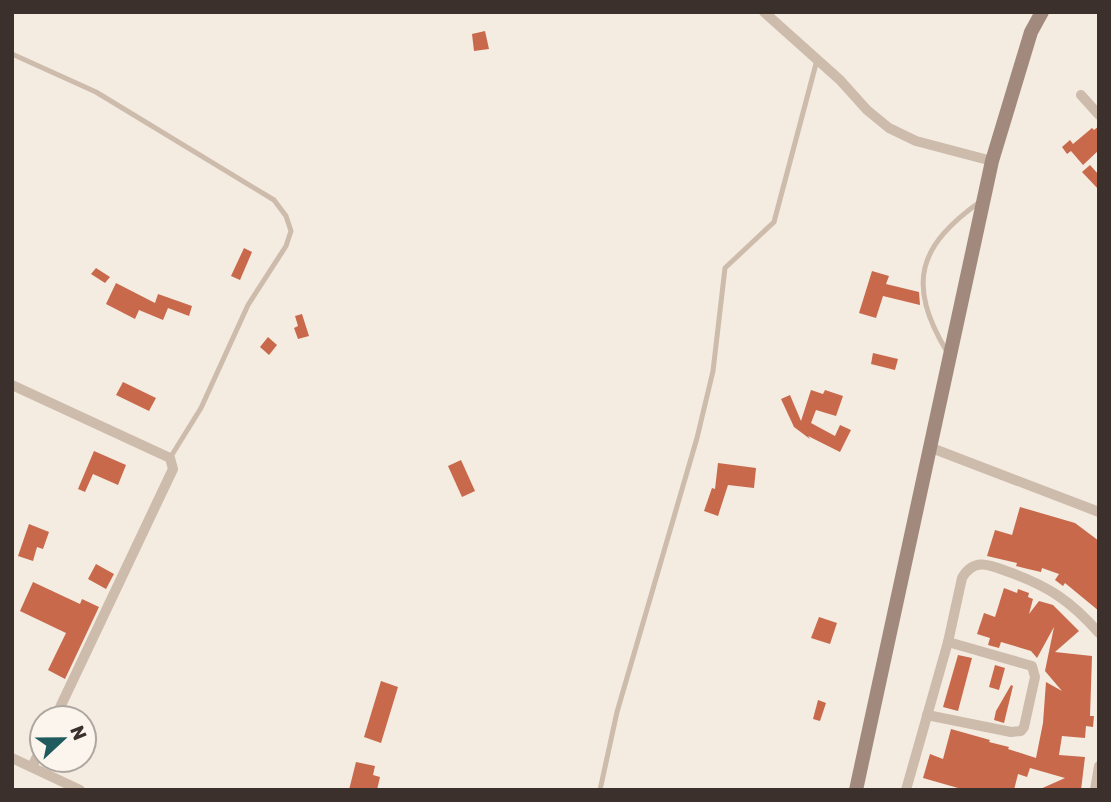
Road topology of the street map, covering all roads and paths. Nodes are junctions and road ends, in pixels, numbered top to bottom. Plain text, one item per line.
1 (764, 12) edge
2 (1042, 12) edge
3 (12, 54) edge
4 (817, 60) junction
5 (1081, 95) dead end
6 (1099, 115) edge
7 (992, 161) junction
8 (984, 199) junction
9 (949, 355) junction
10 (12, 385) edge
11 (929, 447) junction
12 (170, 458) junction
13 (1099, 512) edge
14 (1099, 633) edge
15 (947, 642) junction
16 (62, 704) edge
17 (927, 715) junction
18 (12, 758) edge
19 (28, 765) edge
20 (1099, 766) edge
21 (47, 774) edge
22 (908, 789) edge
23 (80, 790) edge
24 (600, 790) edge
25 (856, 790) edge
26 (1095, 790) edge

1 - 4 street
2 - 7 main road
3 - 12 lane
4 - 7 street
4 - 24 lane
5 - 6 street
7 - 8 main road
8 - 9 main road
8 - 9 lane
9 - 11 main road
10 - 12 street
11 - 13 street
11 - 25 main road
12 - 16 street
14 - 15 street
15 - 17 street
15 - 17 street
17 - 22 street
18 - 19 street
20 - 26 street
21 - 23 street

